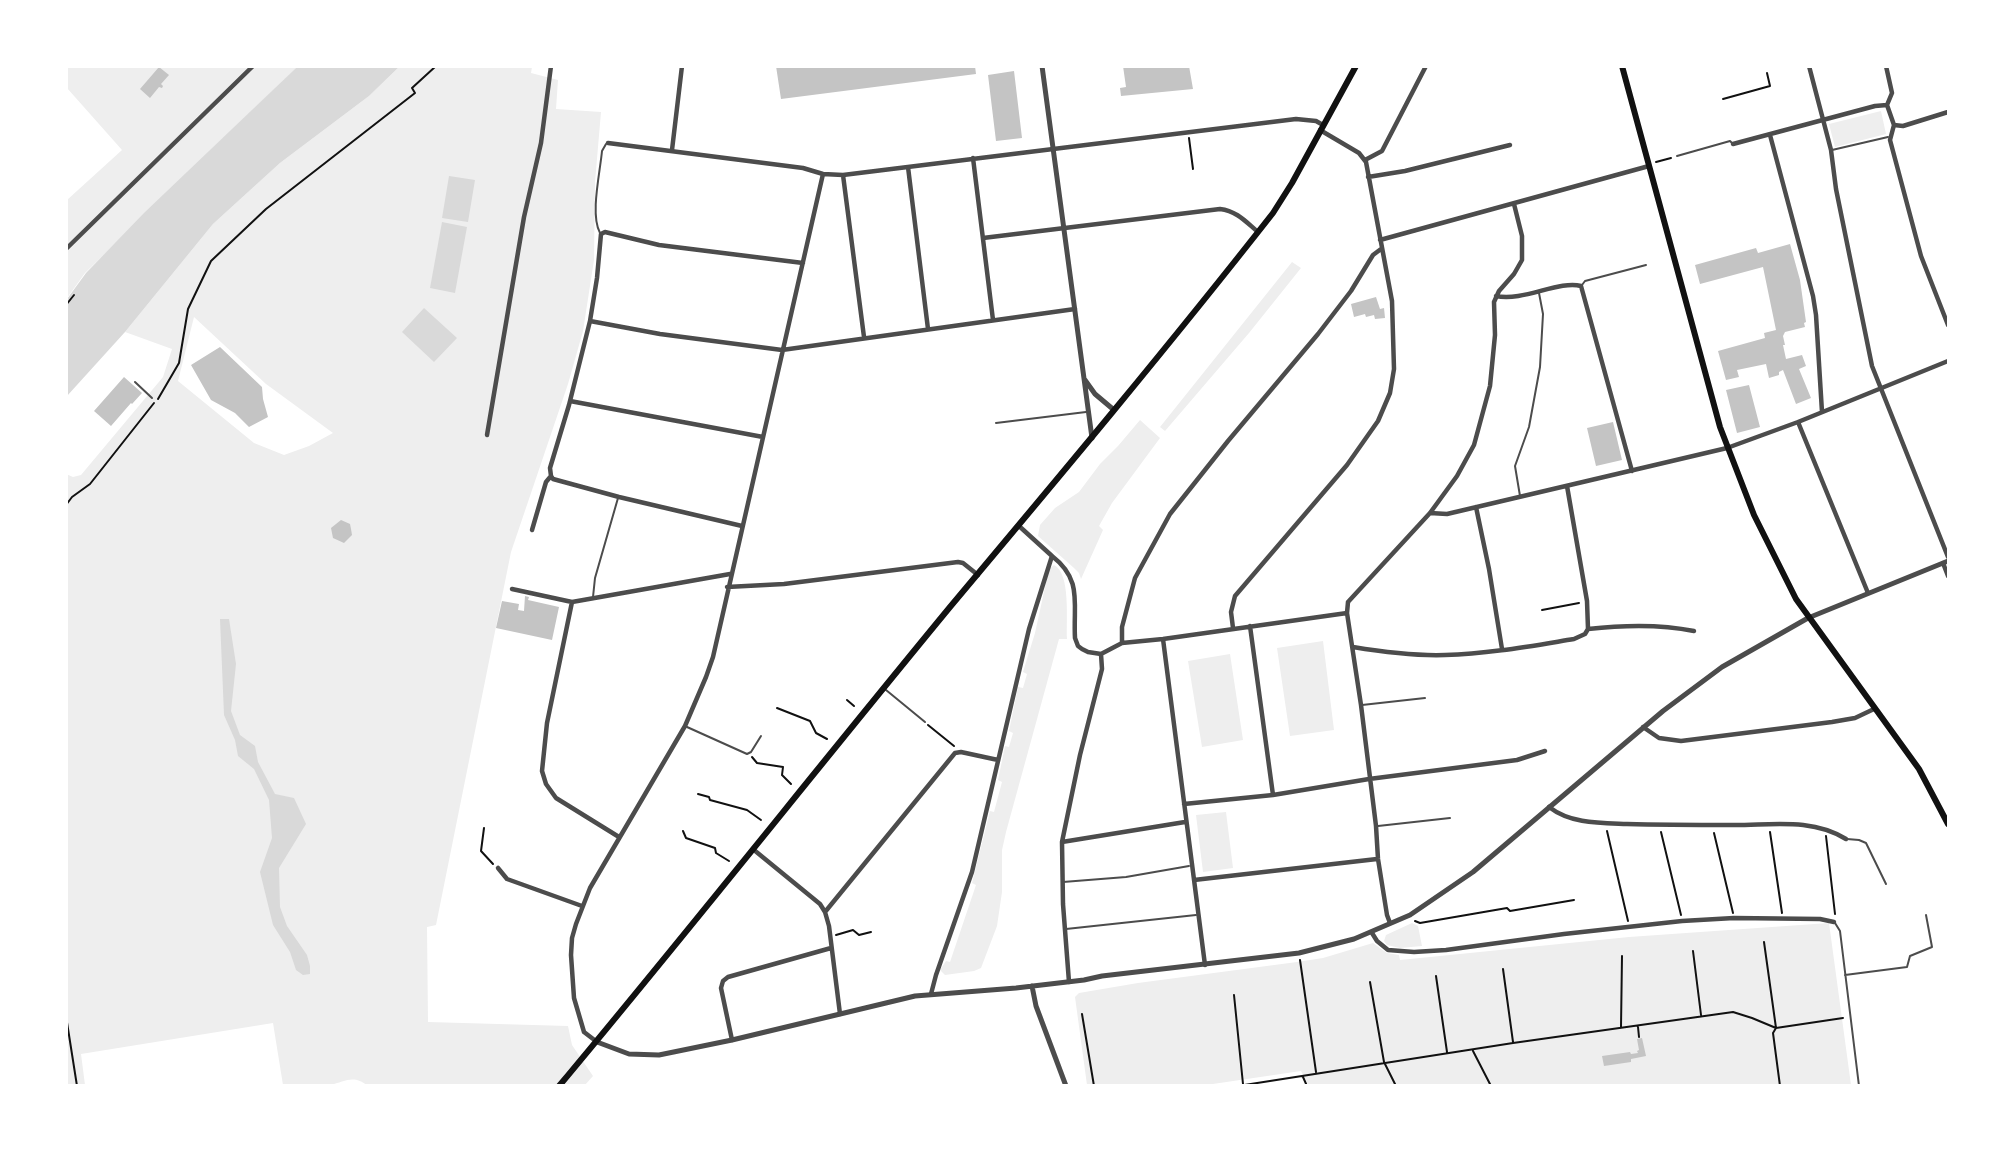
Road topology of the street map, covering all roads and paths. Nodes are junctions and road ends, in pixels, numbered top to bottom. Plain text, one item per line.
1 (253, 66) edge
2 (436, 66) edge
3 (551, 66) edge
4 (682, 66) edge
5 (1042, 66) edge
6 (1356, 66) edge
7 (1426, 66) edge
8 (1622, 66) edge
9 (1809, 66) edge
10 (1886, 66) edge
11 (1767, 73) dead end
12 (1723, 99) dead end
13 (1887, 105) junction
14 (1948, 112) edge
15 (1824, 120) junction
16 (1894, 125) junction
17 (1321, 127) junction
18 (1188, 132) junction
19 (1770, 135) junction
20 (1890, 136) junction
21 (608, 143) joint
22 (1733, 144) joint
23 (1510, 145) dead end
24 (1054, 148) junction
25 (672, 150) junction
26 (1831, 150) junction
27 (1677, 156) joint
28 (973, 158) junction
29 (1365, 160) junction
30 (1653, 164) junction
31 (908, 167) junction
32 (1194, 169) dead end
33 (823, 174) junction
34 (843, 175) junction
35 (1368, 177) junction
36 (1514, 204) junction
37 (1064, 228) junction
38 (1258, 232) junction
39 (601, 234) junction
40 (983, 238) junction
41 (1380, 240) junction
42 (66, 248) edge
43 (1381, 249) junction
44 (803, 263) junction
45 (1646, 265) dead end
46 (1581, 286) junction
47 (1539, 292) junction
48 (74, 295) dead end
49 (1496, 296) junction
50 (66, 305) edge
51 (1075, 309) junction
52 (993, 320) junction
53 (590, 321) junction
54 (1948, 325) edge
55 (929, 329) junction
56 (864, 337) junction
57 (782, 350) junction
58 (1948, 361) edge
59 (1084, 378) junction
60 (135, 382) dead end
61 (1880, 388) junction
62 (152, 398) dead end
63 (570, 401) junction
64 (1114, 410) junction
65 (1087, 412) junction
66 (1822, 412) junction
67 (1798, 422) junction
68 (996, 423) dead end
69 (487, 435) dead end
70 (763, 437) junction
71 (1092, 438) junction
72 (1727, 448) junction
73 (1632, 472) junction
74 (551, 476) junction
75 (1567, 486) junction
76 (66, 493) edge
77 (1520, 496) junction
78 (72, 497) junction
79 (619, 497) junction
80 (66, 505) edge
81 (1476, 507) junction
82 (1430, 513) junction
83 (742, 526) junction
84 (1018, 526) junction
85 (532, 530) dead end
86 (1052, 556) junction
87 (1947, 560) edge
88 (730, 574) junction
89 (978, 575) junction
90 (1948, 576) edge
91 (727, 587) junction
92 (512, 589) dead end
93 (1868, 593) junction
94 (593, 598) junction
95 (1587, 601) junction
96 (572, 602) junction
97 (1542, 610) dead end
98 (1347, 612) junction
99 (1808, 618) junction
100 (1250, 626) junction
101 (1233, 628) junction
102 (1588, 629) junction
103 (1694, 631) dead end
104 (1163, 639) junction
105 (1122, 643) junction
106 (1353, 647) junction
107 (1502, 649) junction
108 (1101, 653) junction
109 (885, 689) junction
110 (1425, 698) dead end
111 (847, 700) dead end
112 (1361, 705) junction
113 (854, 706) dead end
114 (777, 708) dead end
115 (1874, 709) junction
116 (925, 722) joint
117 (685, 726) junction
118 (1643, 727) junction
119 (761, 736) dead end
120 (827, 739) dead end
121 (1545, 751) dead end
122 (958, 752) junction
123 (749, 754) junction
124 (998, 760) junction
125 (1369, 779) junction
126 (791, 784) dead end
127 (698, 794) dead end
128 (1273, 795) junction
129 (1184, 804) junction
130 (1549, 807) junction
131 (1450, 818) dead end
132 (761, 820) dead end
133 (1185, 822) junction
134 (1604, 823) junction
135 (1769, 824) junction
136 (1948, 824) edge
137 (1659, 825) junction
138 (1713, 825) junction
139 (1377, 826) junction
140 (484, 828) dead end
141 (1826, 828) junction
142 (683, 831) dead end
143 (619, 837) junction
144 (1846, 839) joint
145 (1062, 842) junction
146 (754, 850) junction
147 (1378, 859) junction
148 (729, 861) dead end
149 (1192, 866) junction
150 (498, 868) joint
151 (1194, 880) junction
152 (1062, 882) junction
153 (1886, 884) dead end
154 (1574, 900) dead end
155 (582, 906) junction
156 (825, 912) junction
157 (1198, 914) junction
158 (1410, 915) junction
159 (1926, 915) dead end
160 (1734, 918) junction
161 (1783, 919) junction
162 (1682, 921) junction
163 (1834, 922) junction
164 (1390, 923) junction
165 (1629, 926) junction
166 (1065, 929) junction
167 (871, 932) dead end
168 (1372, 933) junction
169 (830, 937) junction
170 (1763, 942) dead end
171 (831, 948) junction
172 (1693, 951) dead end
173 (1299, 953) junction
174 (1622, 957) dead end
175 (1205, 965) junction
176 (1503, 969) dead end
177 (1845, 975) junction
178 (1436, 976) dead end
179 (1069, 982) junction
180 (1370, 982) dead end
181 (1032, 986) junction
182 (931, 994) junction
183 (1234, 995) dead end
184 (840, 1014) junction
185 (1082, 1014) dead end
186 (66, 1016) edge
187 (1701, 1016) junction
188 (1850, 1017) junction
189 (1638, 1026) junction
190 (1621, 1028) junction
191 (1776, 1028) junction
192 (1639, 1037) dead end
193 (732, 1040) junction
194 (597, 1042) junction
195 (1513, 1043) junction
196 (1473, 1050) junction
197 (1447, 1053) junction
198 (1384, 1062) junction
199 (1316, 1073) junction
200 (1302, 1076) junction
201 (1243, 1085) edge
202 (77, 1086) edge
203 (559, 1086) edge
204 (1066, 1086) edge
205 (1094, 1086) edge
206 (1238, 1086) edge
207 (1307, 1086) edge
208 (1396, 1086) edge
209 (1491, 1086) edge
210 (1780, 1086) edge
211 (1859, 1086) edge

1 - 42 street
2 - 78 path
3 - 69 street
4 - 25 street
5 - 24 street
6 - 17 main road
7 - 29 street
8 - 30 main road
9 - 15 street
10 - 13 street
11 - 12 path
13 - 15 street
13 - 16 street
14 - 16 street
15 - 19 street
15 - 26 street
16 - 20 street
17 - 18 street
17 - 29 street
17 - 38 main road
18 - 24 street
18 - 32 path
19 - 22 street
19 - 66 street
20 - 26 lane
20 - 54 street
21 - 25 street
21 - 39 lane
22 - 27 lane
23 - 35 street
24 - 28 street
24 - 37 street
25 - 33 street
26 - 61 street
27 - 30 path
28 - 31 street
28 - 40 street
29 - 35 street
30 - 36 street
30 - 72 main road
31 - 34 street
31 - 55 street
33 - 34 street
33 - 44 street
34 - 56 street
35 - 41 street
36 - 41 street
36 - 49 street
37 - 38 street
37 - 40 street
37 - 51 street
38 - 64 main road
39 - 44 street
39 - 53 street
40 - 52 street
41 - 43 street
43 - 101 street
43 - 105 street
44 - 57 street
45 - 46 lane
46 - 47 street
46 - 73 street
47 - 49 street
47 - 77 lane
48 - 50 path
49 - 82 street
51 - 52 street
51 - 59 street
52 - 55 street
53 - 57 street
53 - 63 street
55 - 56 street
56 - 57 street
57 - 70 street
58 - 61 street
59 - 64 street
59 - 65 street
60 - 62 lane
61 - 66 street
61 - 87 street
63 - 70 street
63 - 74 street
64 - 71 main road
65 - 68 lane
65 - 71 street
66 - 67 street
67 - 72 street
67 - 93 street
70 - 83 street
71 - 84 main road
72 - 73 street
72 - 99 main road
73 - 75 street
74 - 79 street
74 - 85 street
75 - 77 street
75 - 95 street
76 - 78 path
77 - 81 street
78 - 80 path
79 - 83 street
79 - 94 lane
81 - 82 street
81 - 107 street
82 - 98 street
83 - 88 street
84 - 86 street
84 - 89 main road
86 - 108 street
86 - 124 street
87 - 90 street
87 - 93 street
88 - 91 street
88 - 94 street
89 - 91 street
89 - 109 main road
91 - 117 street
92 - 96 street
93 - 99 street
94 - 96 street
95 - 97 path
95 - 102 street
96 - 143 street
98 - 100 street
98 - 106 street
99 - 115 main road
99 - 118 street
100 - 101 street
100 - 128 street
101 - 104 street
102 - 103 street
102 - 107 street
104 - 105 street
104 - 129 street
105 - 108 street
106 - 107 street
106 - 112 street
108 - 145 street
109 - 116 lane
109 - 146 main road
110 - 112 lane
111 - 113 path
112 - 125 street
114 - 120 path
115 - 118 street
115 - 136 main road
116 - 122 path
117 - 123 lane
117 - 143 street
118 - 130 street
119 - 123 lane
121 - 125 street
122 - 124 street
122 - 156 street
123 - 126 path
124 - 182 street
125 - 128 street
125 - 139 street
127 - 132 path
128 - 129 street
129 - 133 street
130 - 134 street
130 - 158 street
131 - 139 lane
133 - 145 street
133 - 149 street
134 - 137 street
134 - 165 path
135 - 138 street
135 - 141 street
135 - 161 path
137 - 138 street
137 - 162 path
138 - 160 path
139 - 147 street
140 - 150 path
141 - 144 street
141 - 163 path
142 - 148 path
143 - 155 street
144 - 153 lane
145 - 152 street
146 - 156 street
146 - 194 main road
147 - 151 street
147 - 164 street
149 - 151 street
149 - 152 lane
150 - 155 street
151 - 157 street
152 - 166 street
154 - 158 path
155 - 194 street
156 - 169 street
157 - 166 lane
157 - 175 street
158 - 164 street
159 - 177 lane
160 - 161 street
160 - 162 street
161 - 163 street
162 - 165 street
163 - 177 lane
164 - 168 street
165 - 168 street
166 - 179 street
167 - 169 path
168 - 173 street
169 - 171 street
170 - 191 path
171 - 184 street
171 - 193 street
172 - 187 path
173 - 175 street
173 - 199 path
174 - 190 path
175 - 179 street
176 - 195 path
177 - 188 lane
178 - 197 path
179 - 181 street
180 - 198 path
181 - 182 street
181 - 204 street
182 - 184 street
183 - 201 path
184 - 193 street
185 - 205 path
186 - 202 path
187 - 189 path
187 - 191 path
188 - 191 path
188 - 211 lane
189 - 190 path
189 - 192 path
190 - 195 path
191 - 210 path
193 - 194 street
194 - 203 main road
195 - 196 path
196 - 197 path
196 - 209 path
197 - 198 path
198 - 199 path
198 - 208 path
199 - 200 path
200 - 201 path
200 - 207 path
201 - 206 path

